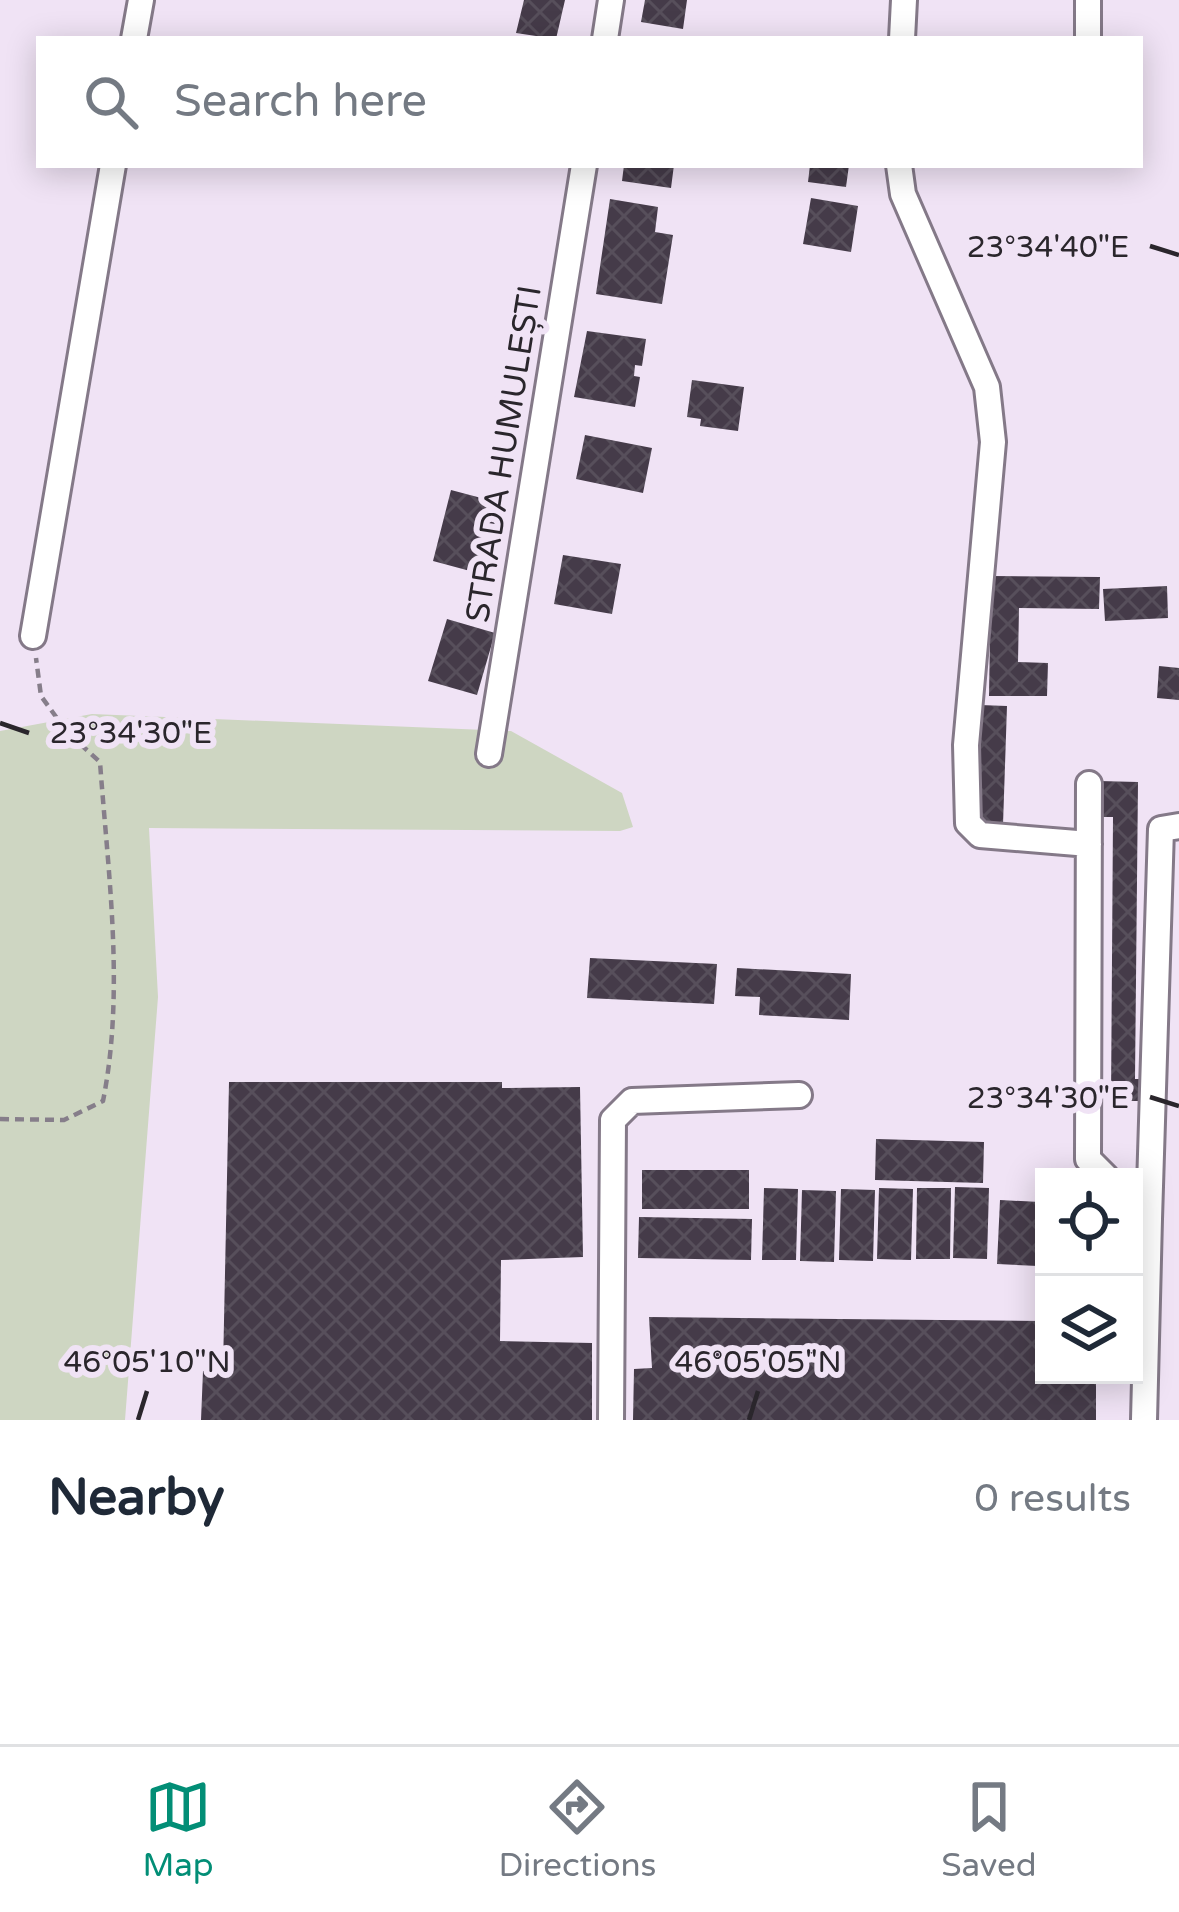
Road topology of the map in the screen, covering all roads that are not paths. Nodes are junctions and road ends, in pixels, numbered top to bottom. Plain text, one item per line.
1 (141, 0) edge
2 (611, 0) edge
3 (904, 0) edge
4 (1088, 0) edge
5 (135, 36) edge
6 (605, 36) edge
7 (902, 36) edge
8 (1088, 36) edge
9 (112, 168) edge
10 (584, 168) edge
11 (899, 168) edge
12 (33, 636) road end
13 (489, 754) dead end
14 (1089, 784) dead end
15 (1179, 826) edge
16 (1089, 844) junction
17 (799, 1095) dead end
18 (1151, 1140) junction
19 (1179, 1141) edge
20 (1097, 1168) edge
21 (1143, 1198) edge
22 (1142, 1276) edge
23 (611, 1420) edge
24 (1144, 1420) edge

1 - 5 street
2 - 6 street
3 - 7 street
4 - 8 street
9 - 12 street
10 - 13 street, STRADA HUMULEȘTI
11 - 16 street
14 - 16 street
15 - 18 street
16 - 20 street
17 - 23 street
18 - 19 street
18 - 21 street
22 - 24 street

